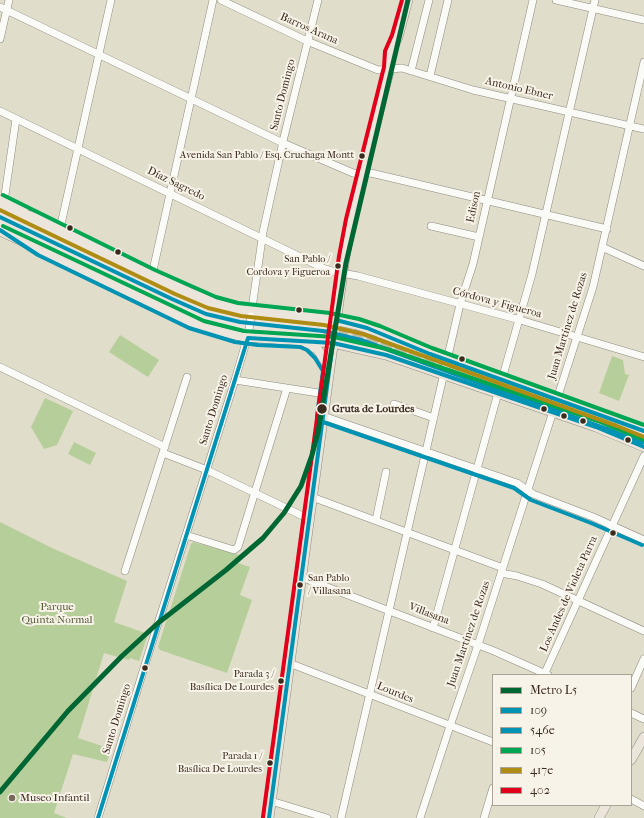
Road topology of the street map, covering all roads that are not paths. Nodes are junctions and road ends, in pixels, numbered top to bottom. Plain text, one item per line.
1 (9, 0) edge
2 (111, 0) edge
3 (213, 0) edge
4 (221, 0) edge
5 (318, 0) edge
6 (408, 0) edge
7 (429, 0) edge
8 (448, 0) edge
9 (533, 0) edge
10 (556, 0) edge
11 (595, 0) edge
12 (3, 8) edge
13 (593, 9) junction
14 (644, 20) edge
15 (0, 39) edge
16 (307, 41) junction
17 (98, 55) junction
18 (644, 62) edge
19 (390, 68) junction
20 (411, 71) junction
21 (430, 76) junction
22 (510, 98) junction
23 (191, 100) junction
24 (0, 111) edge
25 (570, 112) junction
26 (16, 119) junction
27 (629, 126) junction
28 (644, 129) edge
29 (282, 144) junction
30 (78, 149) junction
31 (364, 174) junction
32 (170, 194) junction
33 (487, 201) junction
34 (1, 205) edge
35 (546, 215) junction
36 (43, 221) joint
37 (0, 222) edge
38 (431, 226) dead end
39 (60, 229) junction
40 (607, 229) junction
41 (0, 231) edge
42 (479, 237) junction
43 (262, 238) junction
44 (602, 247) junction
45 (41, 250) junction
46 (644, 266) edge
47 (343, 274) junction
48 (152, 275) junction
49 (460, 304) junction
50 (251, 314) junction
51 (336, 320) junction
52 (520, 320) junction
53 (248, 334) junction
54 (577, 336) junction
55 (302, 341) junction
56 (333, 343) junction
57 (644, 357) edge
58 (447, 360) junction
59 (0, 367) edge
60 (329, 370) junction
61 (444, 374) junction
62 (187, 377) dead end
63 (502, 379) junction
64 (235, 380) junction
65 (287, 388) junction
66 (498, 393) junction
67 (326, 394) junction
68 (557, 399) junction
69 (394, 404) dead end
70 (552, 412) junction
71 (323, 416) junction
72 (434, 418) junction
73 (644, 431) edge
74 (644, 447) edge
75 (164, 450) junction
76 (426, 452) junction
77 (644, 456) edge
78 (206, 470) junction
79 (477, 470) junction
80 (386, 472) dead end
81 (528, 491) junction
82 (254, 492) junction
83 (312, 497) junction
84 (309, 519) junction
85 (376, 520) junction
86 (612, 526) junction
87 (408, 532) junction
88 (186, 536) junction
89 (644, 540) edge
90 (454, 550) junction
91 (502, 570) junction
92 (126, 571) dead end
93 (301, 577) junction
94 (578, 601) junction
95 (389, 611) junction
96 (433, 628) junction
97 (644, 631) edge
98 (478, 645) junction
99 (644, 659) edge
100 (289, 663) junction
101 (546, 674) edge
102 (632, 686) edge
103 (370, 695) junction
104 (632, 713) edge
105 (644, 719) edge
106 (450, 726) junction
107 (644, 737) edge
108 (492, 742) edge
109 (632, 758) edge
110 (492, 791) edge
111 (632, 800) edge
112 (271, 801) junction
113 (605, 806) edge
114 (644, 806) edge
115 (98, 818) edge
116 (269, 818) edge
117 (327, 818) edge
118 (341, 818) edge
119 (420, 818) edge
120 (484, 818) edge
121 (599, 818) edge

1 - 12 street
2 - 17 street
3 - 23 street
4 - 16 street, Barros Arana
5 - 16 street, Santo Domingo
6 - 19 main road
7 - 20 street
8 - 21 street
9 - 22 street, Edison
10 - 13 street
11 - 13 street
12 - 15 street
12 - 17 street
13 - 14 street
13 - 25 street
16 - 19 street, Barros Arana
16 - 29 street, Santo Domingo
17 - 23 street
17 - 30 street
18 - 27 street, Juan Martínez de Rozas
19 - 20 street, Antonio Ebner
19 - 31 main road
20 - 21 street, Antonio Ebner
21 - 22 street, Antonio Ebner
22 - 25 street, Antonio Ebner
22 - 33 street, Edison
23 - 29 street
23 - 32 street
24 - 26 street, Díaz Sagredo
25 - 27 street, Antonio Ebner
25 - 35 street
26 - 30 street, Díaz Sagredo
26 - 34 street
27 - 28 street, Antonio Ebner
27 - 40 street, Juan Martínez de Rozas
29 - 31 street
29 - 43 street, Santo Domingo
30 - 32 street, Díaz Sagredo
30 - 39 street
31 - 33 street
31 - 47 main road
32 - 43 street, Díaz Sagredo
32 - 48 street
33 - 35 street
33 - 42 street, Edison
34 - 36 highway
34 - 37 highway
35 - 40 street
35 - 52 street
36 - 39 main road
37 - 45 highway
38 - 42 street
39 - 48 main road
40 - 44 street, Juan Martínez de Rozas
41 - 45 main road
42 - 49 street, Edison
43 - 47 street, Díaz Sagredo
43 - 50 street, Santo Domingo
44 - 46 street
44 - 54 street, Juan Martínez de Rozas
45 - 53 main road
47 - 49 street, Córdova y Figueroa
47 - 51 main road
48 - 50 main road
49 - 52 street, Córdova y Figueroa
49 - 58 street, Edison
50 - 51 main road
50 - 53 street, Santo Domingo, bridge
51 - 56 main road
51 - 58 main road
52 - 54 street, Córdova y Figueroa
52 - 63 street
53 - 55 main road
53 - 64 street, Santo Domingo
54 - 57 street, Córdova y Figueroa
54 - 68 street, Juan Martínez de Rozas
55 - 56 main road
55 - 60 main road
56 - 60 main road
56 - 61 main road
58 - 61 street, Edison
58 - 63 main road
59 - 75 street
60 - 67 main road
61 - 66 main road
61 - 72 street, Edison
62 - 75 street
63 - 68 main road
64 - 65 street
64 - 78 street, Santo Domingo
65 - 67 street
65 - 82 street
66 - 70 main road
66 - 79 street
67 - 71 main road
68 - 70 street, Juan Martínez de Rozas
68 - 73 main road
69 - 72 street
70 - 74 main road
70 - 81 street, Juan Martínez de Rozas
71 - 76 street
71 - 83 main road
72 - 76 street, Edison
75 - 78 street
75 - 92 street
76 - 79 street
76 - 87 street, Edison
77 - 86 street, Los Andes de Violeta Parra
78 - 82 street
78 - 88 street, Santo Domingo
79 - 81 street
79 - 90 street
80 - 85 street
81 - 86 street
81 - 91 street, Juan Martínez de Rozas
82 - 84 street
82 - 88 street
83 - 84 main road
83 - 85 street
84 - 93 main road
85 - 87 street
86 - 89 street
86 - 94 street, Los Andes de Violeta Parra
87 - 90 street
87 - 95 street, Edison
88 - 115 street, Santo Domingo
90 - 91 street
90 - 96 street
91 - 94 street
91 - 98 street, Juan Martínez de Rozas
93 - 95 street, Villasana
93 - 100 main road
94 - 97 street
94 - 101 street, Los Andes de Violeta Parra
95 - 96 street, Villasana
95 - 103 street, Edison
96 - 98 street, Villasana
98 - 101 street, Villasana
98 - 106 street, Juan Martínez de Rozas
99 - 102 street
100 - 103 street, Lourdes
100 - 112 main road
103 - 106 street, Lourdes
103 - 118 street, Edison
104 - 105 street
106 - 108 street, Lourdes
106 - 119 street, Juan Martínez de Rozas
107 - 109 main road
110 - 120 street
111 - 114 street
112 - 116 main road
112 - 117 street
113 - 121 main road

